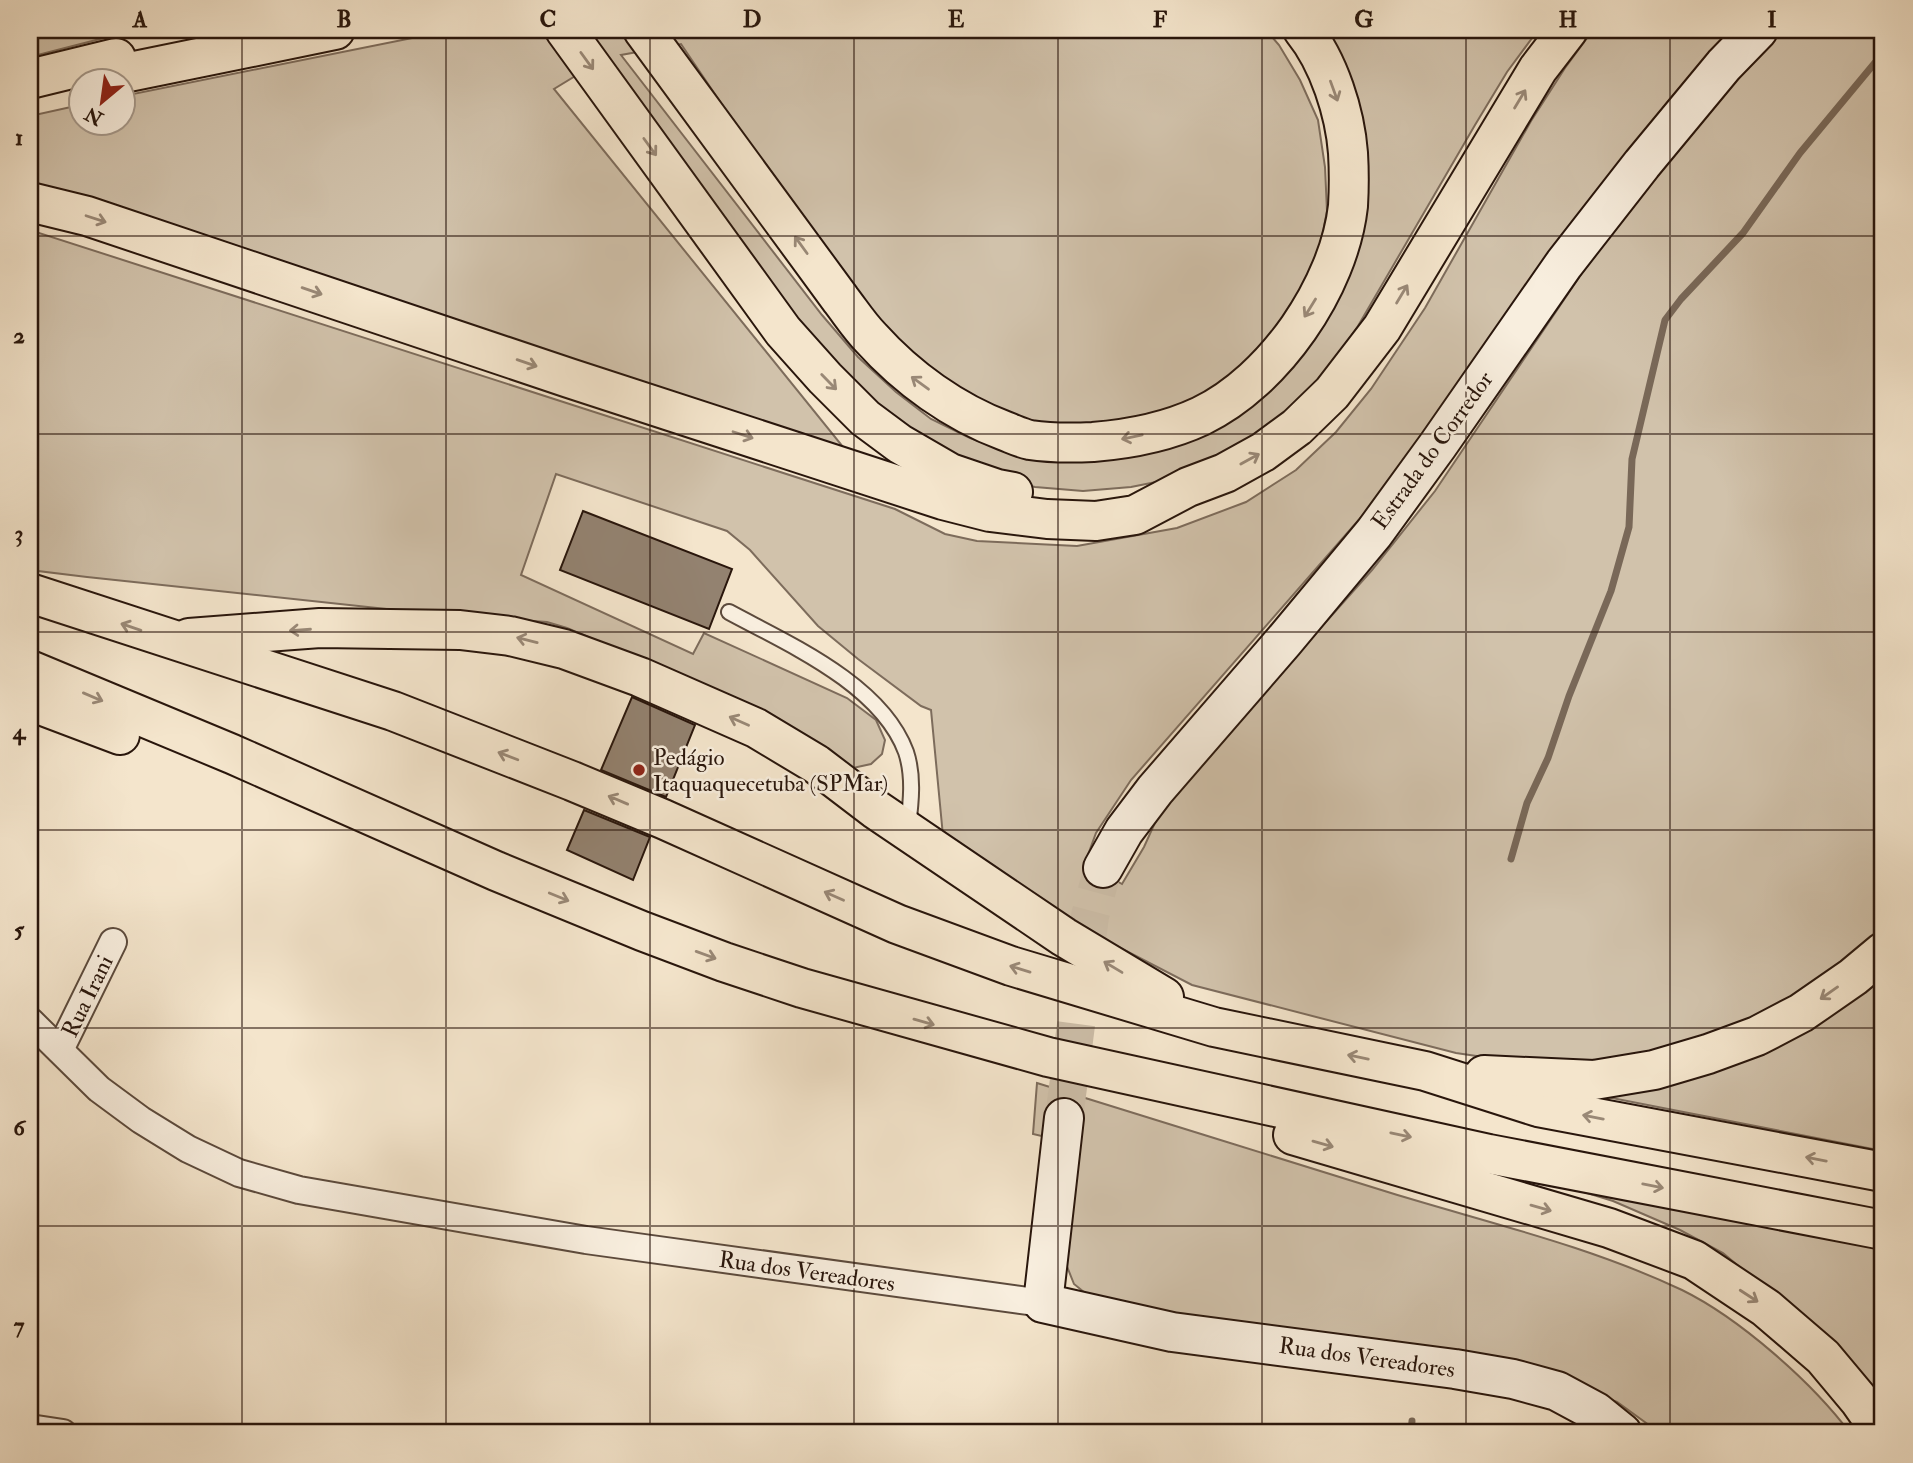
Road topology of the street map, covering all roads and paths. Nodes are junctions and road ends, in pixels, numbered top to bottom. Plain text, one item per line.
1 (229, 30) edge
2 (335, 30) edge
3 (565, 30) edge
4 (643, 30) edge
5 (1303, 30) edge
6 (1568, 30) edge
7 (1758, 30) edge
8 (136, 71) edge
9 (30, 79) edge
10 (66, 85) edge
11 (30, 92) edge
12 (30, 202) edge
13 (1188, 487) junction
14 (41, 595) edge
15 (729, 612) dead end
16 (170, 640) junction
17 (30, 670) edge
18 (30, 701) edge
19 (908, 831) junction
20 (1103, 868) tunnel mouth
21 (496, 871) junction
22 (113, 942) dead end
23 (1883, 951) edge
24 (30, 1021) edge
25 (1214, 1027) junction
26 (60, 1050) junction
27 (1048, 1057) junction
28 (1425, 1071) junction
29 (1064, 1118) tunnel mouth
30 (1883, 1172) edge
31 (1883, 1230) edge
32 (1042, 1303) junction
33 (30, 1428) edge
34 (63, 1433) edge
35 (1622, 1433) edge
36 (1882, 1433) edge

1 - 9 highway
2 - 8 highway
3 -> 13 highway
5 -> 4 highway
13 -> 6 highway
7 - 20 street, Estrada do Corredor
10 - 11 highway
12 -> 13 highway
16 -> 14 highway
15 - 19 lane
19 -> 16 highway
25 -> 16 highway
17 -> 21 highway
18 - 21 highway
25 -> 19 highway
21 -> 27 highway
22 - 26 street, Rua Irani
23 -> 28 highway
24 - 26 street, Rua dos Vereadores
28 -> 25 highway
26 - 32 street, Rua dos Vereadores
27 -> 31 highway
27 -> 36 highway
30 -> 28 highway
29 - 32 street
32 - 35 street, Rua dos Vereadores
33 - 34 street

